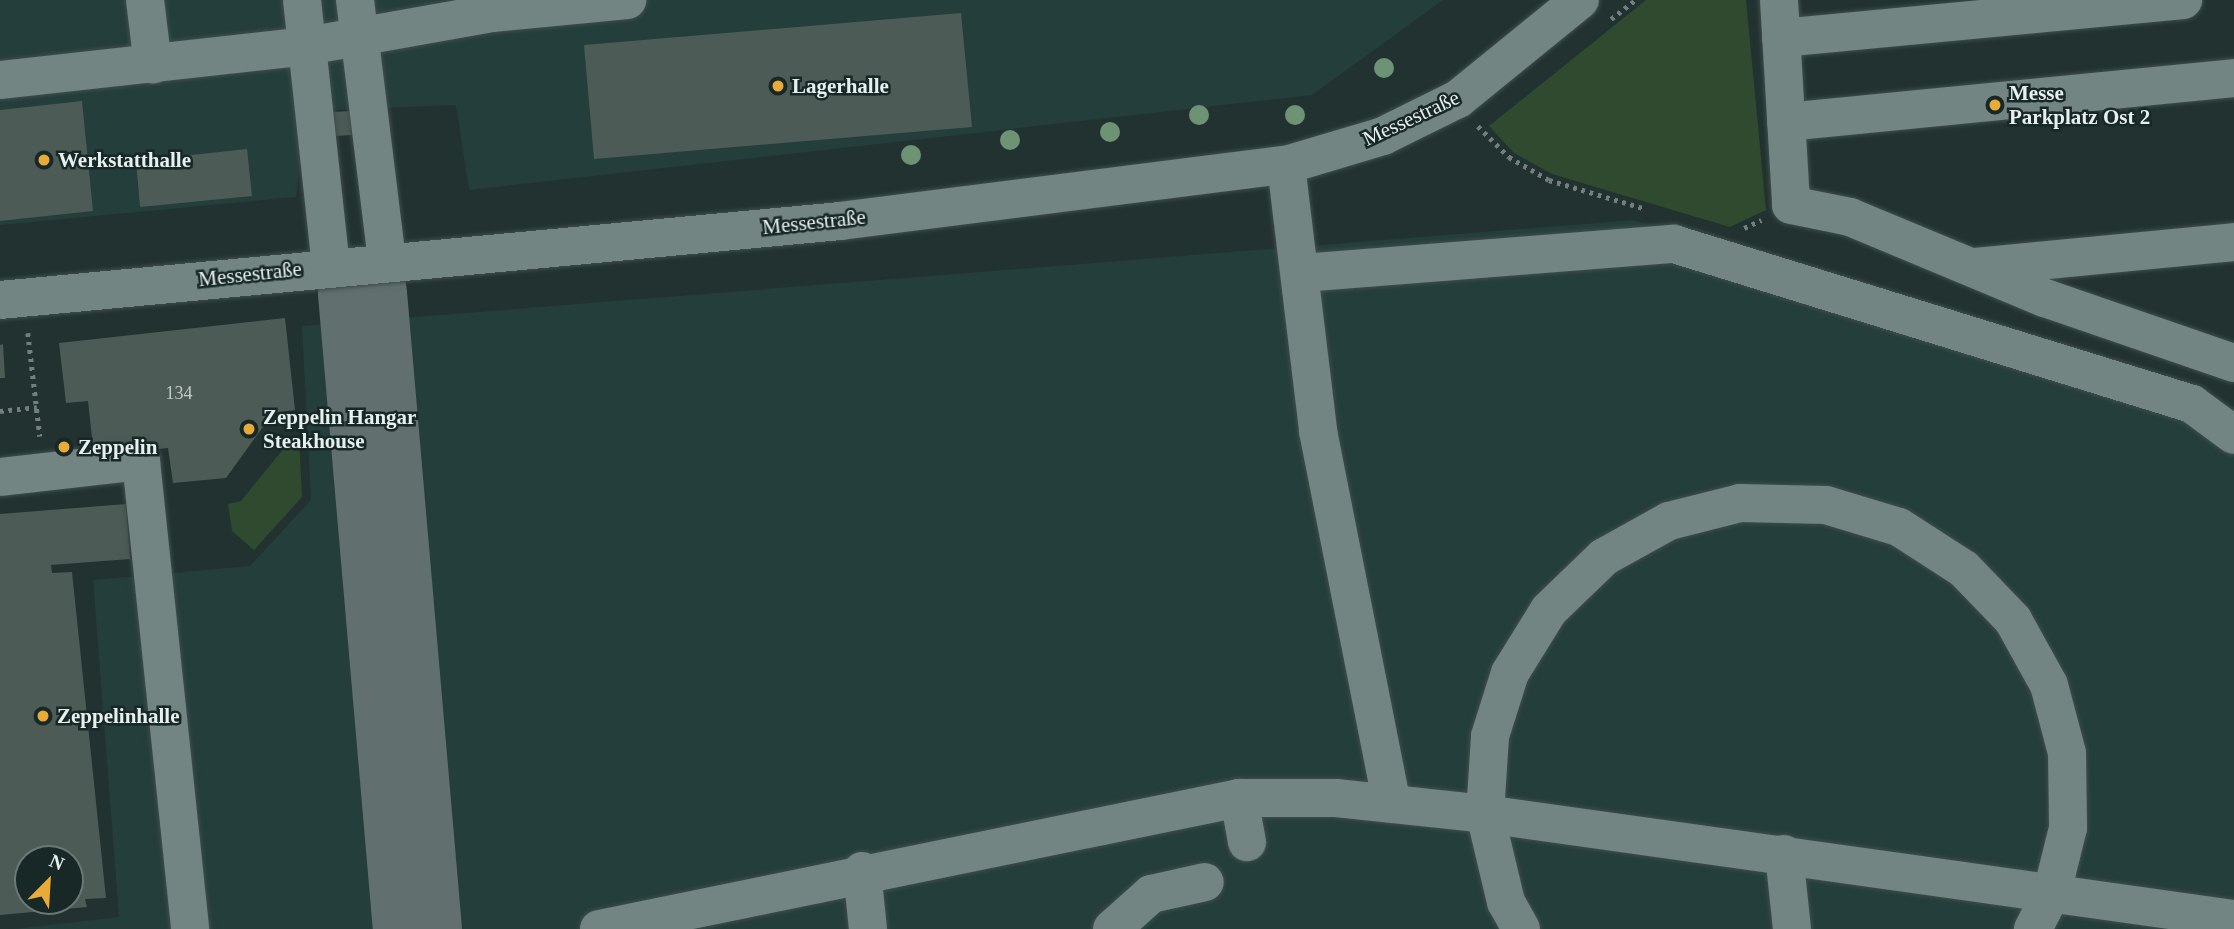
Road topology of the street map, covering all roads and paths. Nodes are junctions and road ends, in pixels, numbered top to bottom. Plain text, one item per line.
1 (145, 0) edge
2 (302, 0) edge
3 (355, 0) edge
4 (627, 0) edge
5 (1580, 0) edge
6 (1779, 0) edge
7 (2183, 0) edge
8 (492, 6) edge
9 (1781, 38) junction
10 (360, 39) junction
11 (307, 46) junction
12 (153, 65) junction
13 (2234, 78) edge
14 (0, 80) edge
15 (1786, 122) junction
16 (1478, 125) dead end
17 (1286, 165) junction
18 (1791, 205) junction
19 (1658, 212) dead end
20 (1731, 234) dead end
21 (2234, 242) edge
22 (1970, 267) junction
23 (359, 271) junction
24 (1302, 273) junction
25 (0, 300) edge
26 (28, 326) dead end
27 (2234, 363) edge
28 (37, 407) junction
29 (0, 411) edge
30 (2234, 435) edge
31 (44, 472) junction
32 (0, 477) edge
33 (1239, 798) junction
34 (1392, 804) junction
35 (1486, 814) junction
36 (1247, 842) dead end
37 (1784, 854) junction
38 (862, 871) junction
39 (1205, 882) dead end
40 (2052, 892) junction
41 (2231, 913) edge
42 (190, 929) edge
43 (599, 929) edge
44 (868, 929) edge
45 (1112, 929) edge
46 (1521, 929) edge
47 (1792, 929) edge
48 (2034, 929) edge

1 - 12 street
2 - 11 street
3 - 10 street
4 - 8 street
5 - 17 street, Messestraße
6 - 9 street
7 - 9 street
8 - 10 street
9 - 15 street
10 - 11 street
10 - 23 street
11 - 12 street
11 - 23 street
12 - 14 street
13 - 15 street
15 - 18 street
16 - 19 path
17 - 23 street, Messestraße
17 - 24 street
18 - 20 path
18 - 22 street
21 - 22 street
22 - 27 street
23 - 25 street, Messestraße
24 - 30 street
24 - 34 street
26 - 28 path
28 - 29 path
28 - 31 path
31 - 32 street
31 - 42 street
33 - 34 street
33 - 36 street
33 - 38 street
34 - 35 street
35 - 37 street
35 - 40 street
35 - 46 street
37 - 40 street
37 - 47 street
38 - 43 street
38 - 44 street
39 - 45 street
40 - 41 street
40 - 48 street

